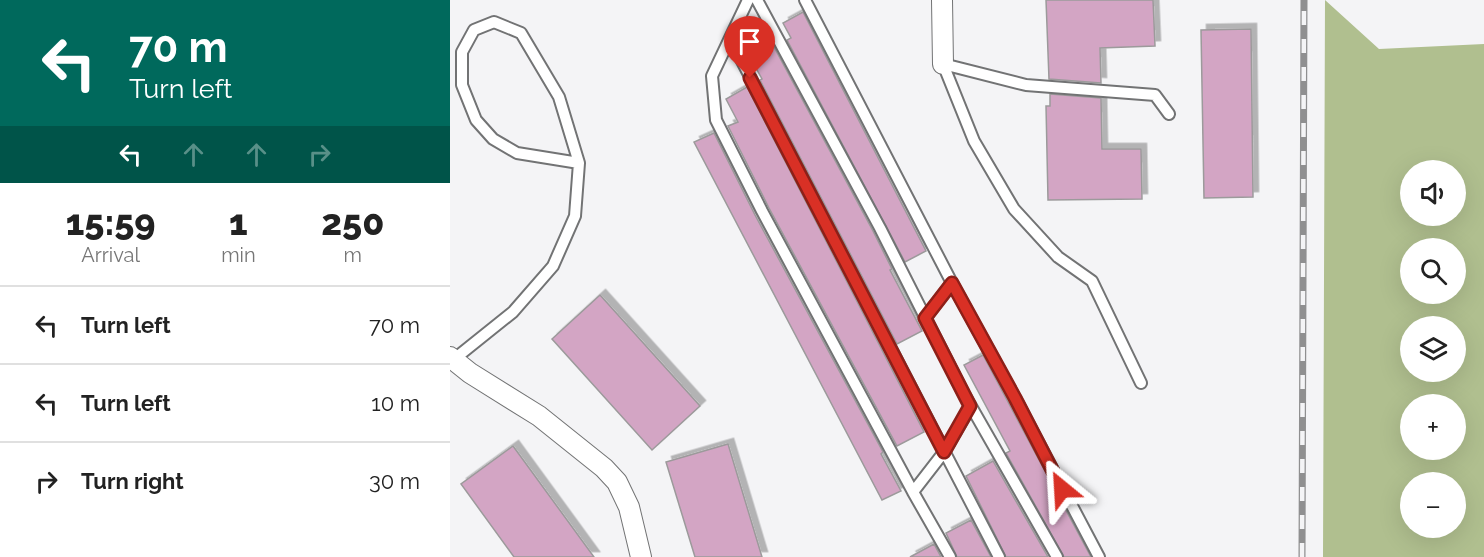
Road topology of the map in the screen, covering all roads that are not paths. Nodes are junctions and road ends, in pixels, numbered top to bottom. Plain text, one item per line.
1 (748, 0) edge
2 (757, 0) edge
3 (805, 0) edge
4 (942, 0) edge
5 (730, 38) junction
6 (942, 64) junction
7 (1169, 114) dead end
8 (579, 163) junction
9 (952, 283) junction
10 (925, 318) junction
11 (451, 358) edge
12 (1141, 383) dead end
13 (970, 406) junction
14 (944, 452) junction
15 (913, 492) junction
16 (641, 557) edge
17 (950, 557) edge
18 (999, 557) edge
19 (1057, 557) edge
20 (1098, 557) edge

1 - 5 lane
2 - 10 lane
3 - 9 lane
4 - 6 street
5 - 14 lane
5 - 15 lane
6 - 7 lane
6 - 12 lane
8 - 8 lane
8 - 11 lane
9 - 10 lane
9 - 20 lane
10 - 13 lane
11 - 16 street
13 - 14 lane
13 - 19 lane
14 - 15 lane
14 - 18 lane
15 - 17 lane

